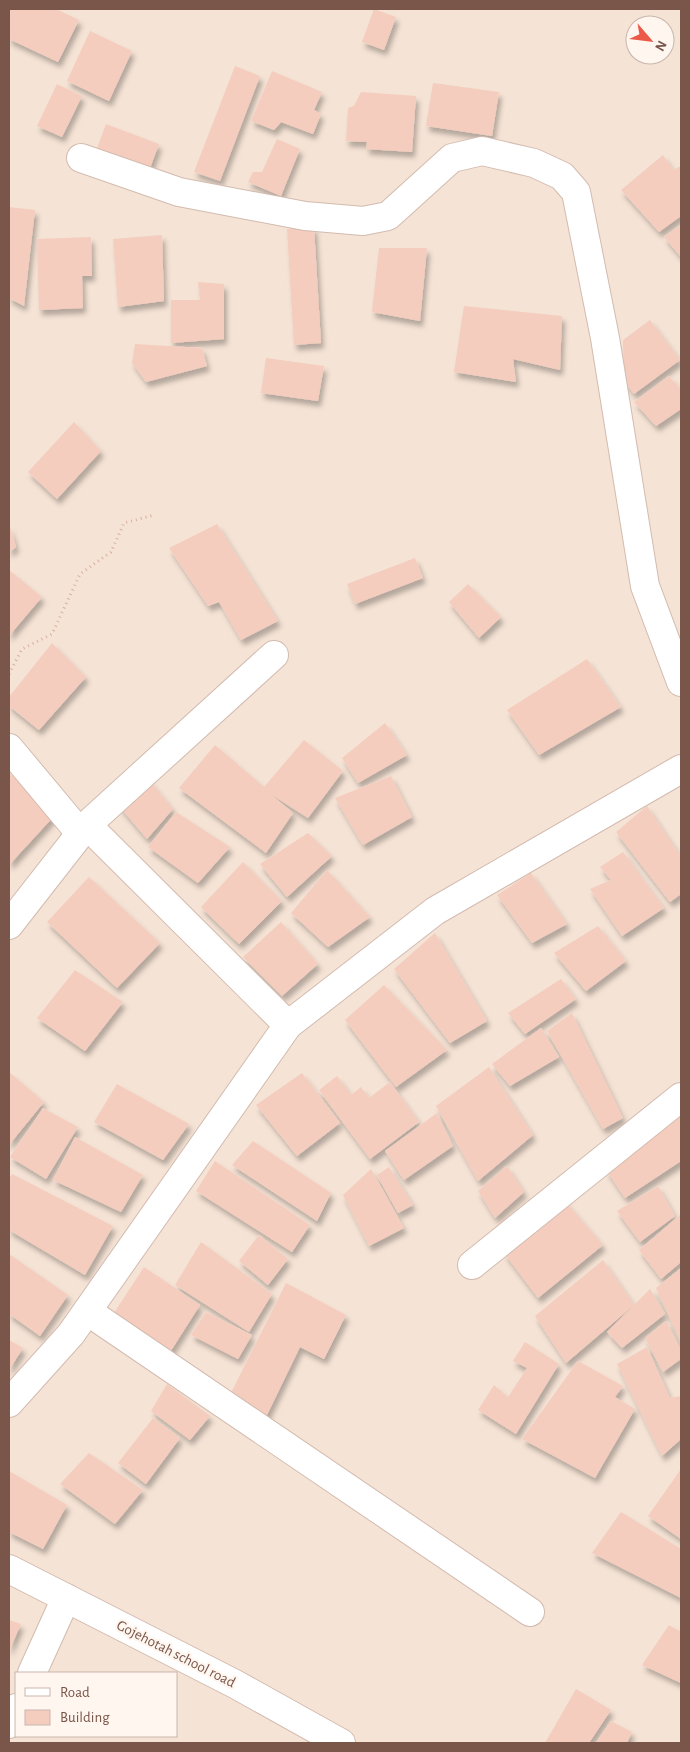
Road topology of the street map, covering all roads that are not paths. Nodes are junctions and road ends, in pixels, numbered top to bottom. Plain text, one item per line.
1 (81, 158) dead end
2 (274, 654) dead end
3 (681, 682) edge
4 (9, 748) edge
5 (681, 769) edge
6 (83, 829) junction
7 (9, 925) edge
8 (288, 1025) junction
9 (681, 1096) edge
10 (472, 1264) dead end
11 (87, 1311) junction
12 (9, 1403) edge
13 (9, 1569) edge
14 (66, 1598) junction
15 (530, 1612) dead end
16 (32, 1672) edge
17 (15, 1710) edge
18 (9, 1724) edge
19 (308, 1735) edge
20 (341, 1743) edge

1 - 3 street
2 - 6 street
4 - 6 street
5 - 8 street
6 - 7 street
6 - 8 street
8 - 11 street
9 - 10 street
11 - 12 street
11 - 15 street
13 - 14 street, Gojehotah school road
14 - 16 street
14 - 19 street, Gojehotah school road
17 - 18 street
19 - 20 street, Gojehotah school road

